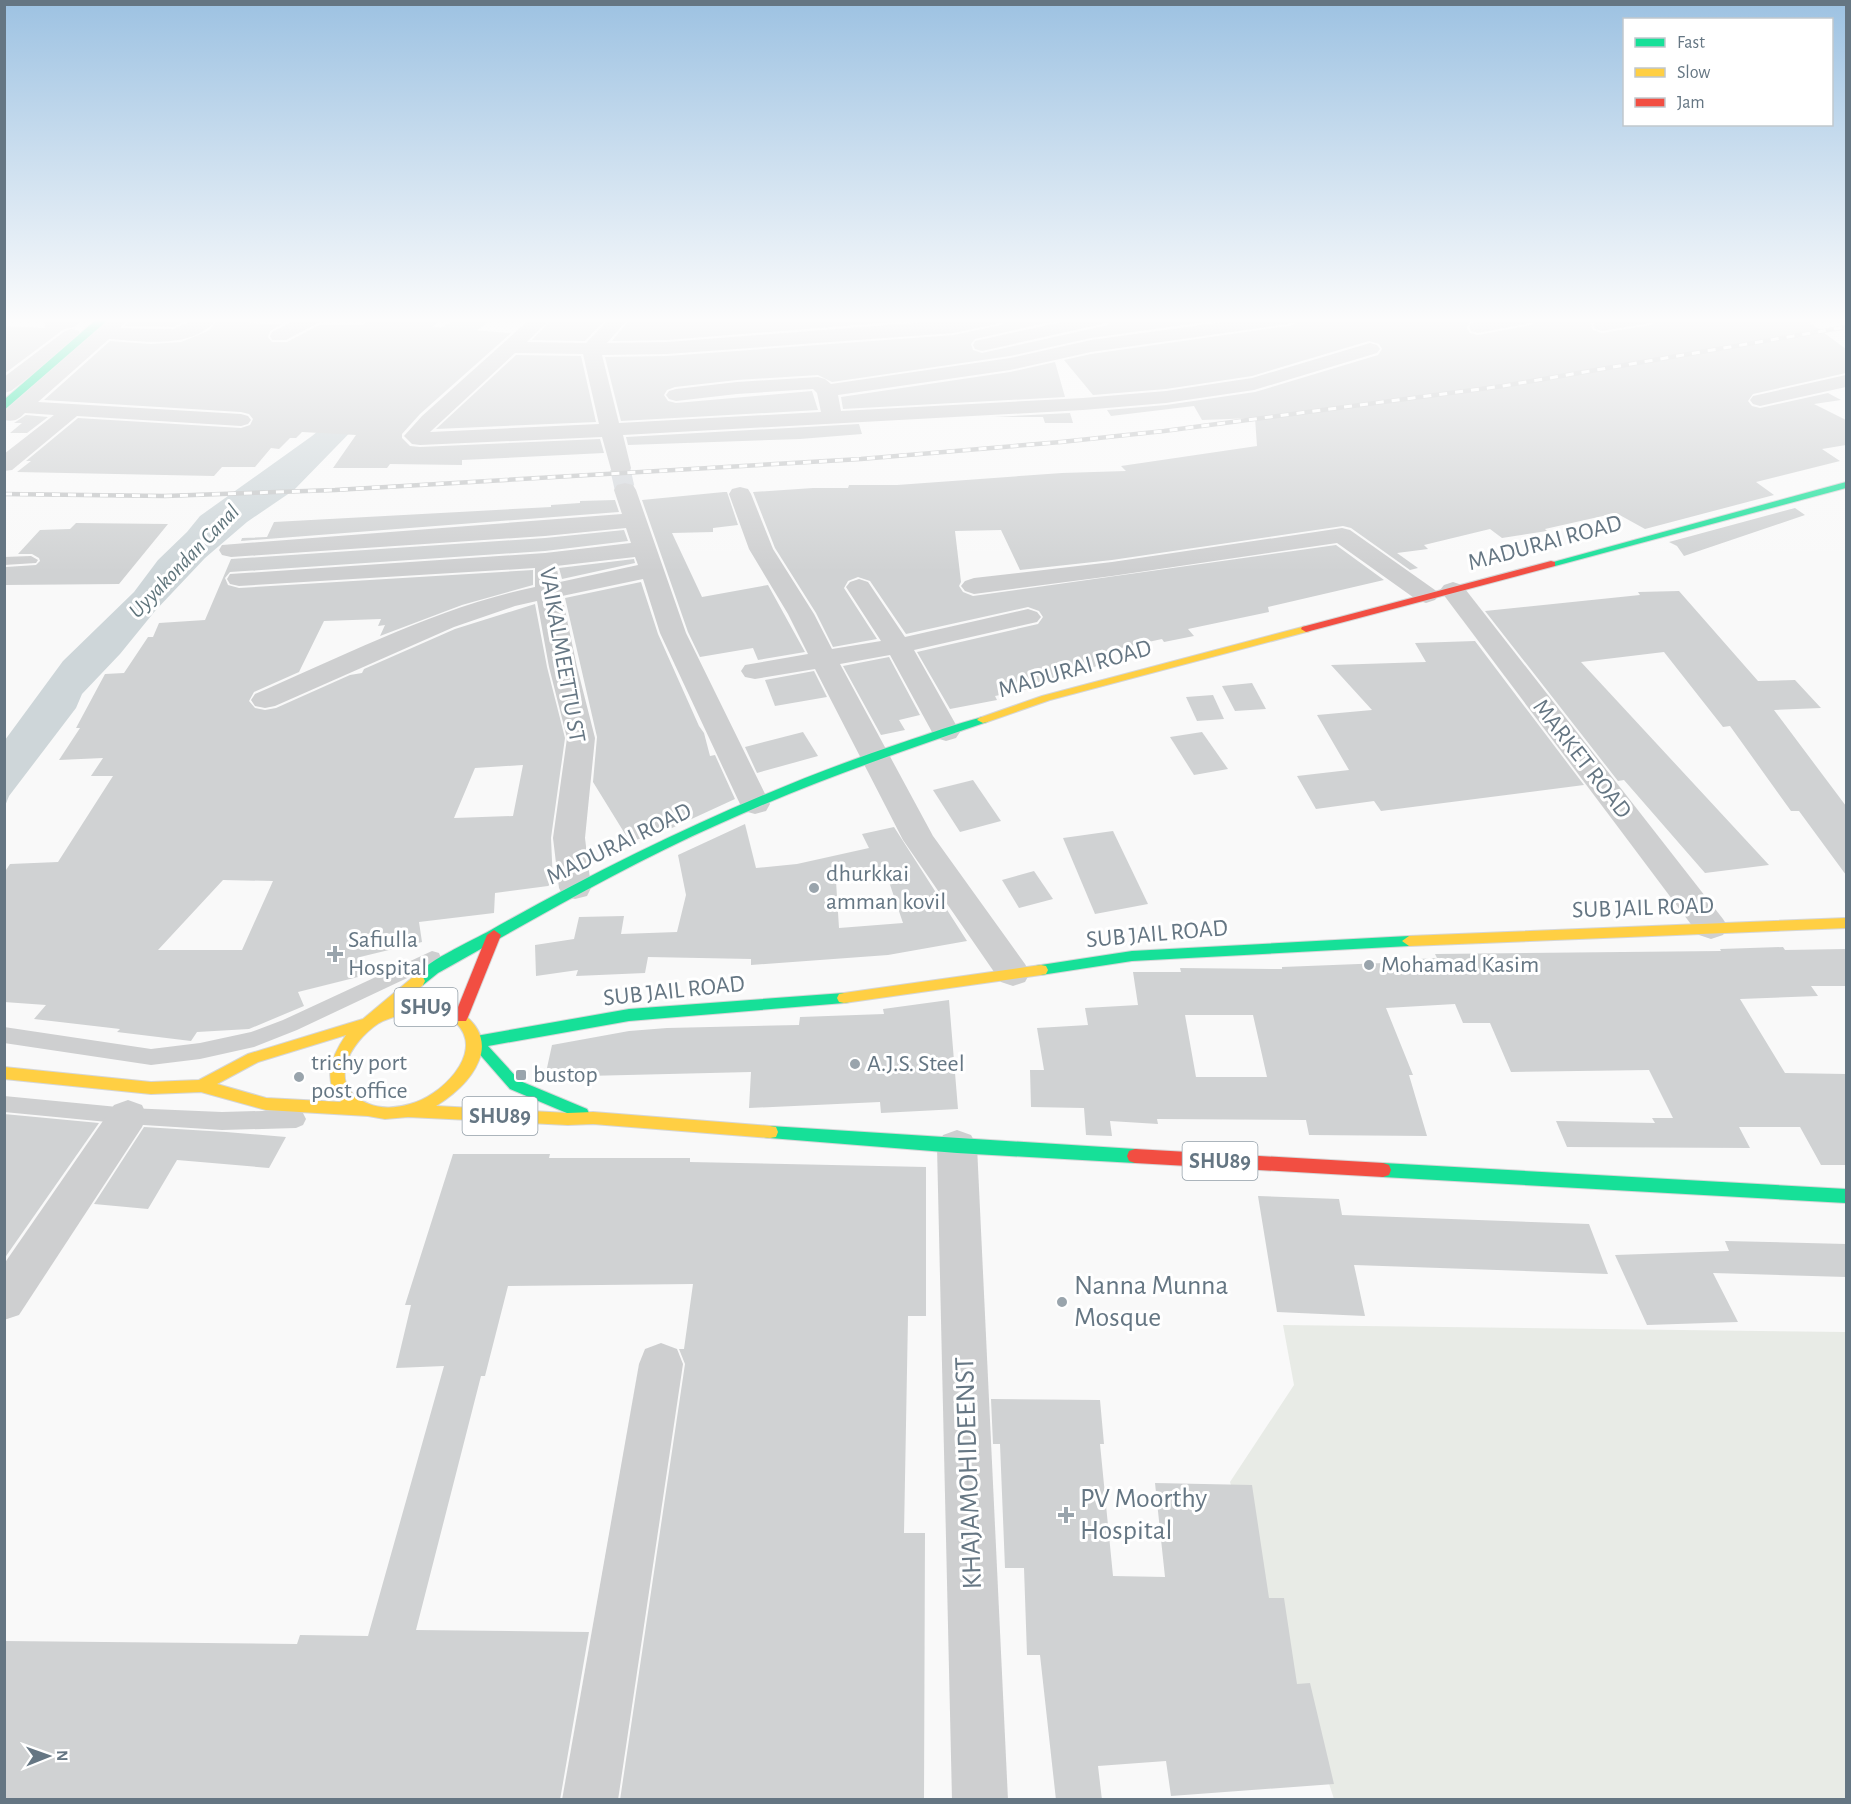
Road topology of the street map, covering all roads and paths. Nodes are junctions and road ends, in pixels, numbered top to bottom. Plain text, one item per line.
1 (448, 403) edge
2 (605, 403) edge
3 (829, 403) edge
4 (1093, 403) edge
5 (1083, 404) joint
6 (13, 406) edge
7 (74, 409) junction
8 (832, 418) junction
9 (241, 420) dead end
10 (4, 421) edge
11 (611, 429) junction
12 (4, 465) edge
13 (1846, 485) edge
14 (740, 494) dead end
15 (635, 520) junction
16 (545, 529) junction
17 (231, 550) dead end
18 (31, 560) dead end
19 (545, 560) junction
20 (649, 560) junction
21 (4, 561) edge
22 (239, 579) dead end
23 (974, 586) dead end
24 (859, 587) dead end
25 (548, 591) junction
26 (1439, 593) junction
27 (1028, 617) dead end
28 (898, 646) junction
29 (823, 658) junction
30 (755, 671) dead end
31 (265, 700) dead end
32 (946, 732) junction
33 (876, 756) junction
34 (755, 804) junction
35 (575, 888) junction
36 (1846, 923) edge
37 (1711, 927) junction
38 (494, 935) junction
39 (1013, 973) junction
40 (461, 1017) junction
41 (368, 1023) junction
42 (4, 1035) edge
43 (476, 1042) junction
44 (4, 1073) edge
45 (201, 1086) junction
46 (140, 1102) junction
47 (4, 1104) edge
48 (367, 1110) junction
49 (406, 1111) junction
50 (593, 1118) junction
51 (957, 1146) junction
52 (1846, 1196) edge
53 (4, 1301) edge
54 (660, 1364) dead end
55 (590, 1800) edge
56 (980, 1800) edge

1 - 11 street
2 - 11 street
3 - 8 street
4 - 5 street
5 - 8 street
6 - 7 street
6 - 10 street
7 - 9 street
7 - 12 street
8 - 11 street
11 - 15 street
13 - 26 main road, MADURAI ROAD / SHU9
14 - 29 street
15 - 16 street
15 - 20 street
16 - 17 street
16 - 19 street, VAIKALMEETTU ST
18 - 21 lane
19 - 20 street
19 - 22 street
19 - 25 street, VAIKALMEETTU ST
20 - 25 street
20 - 34 street
23 - 26 street, MARKET ROAD
24 - 28 street
25 - 31 street
25 - 35 street, VAIKALMEETTU ST
26 - 32 main road, MADURAI ROAD / SHU9
26 - 37 street, MARKET ROAD
27 - 28 street
28 - 29 street
28 - 32 street
29 - 30 street
29 - 33 street
32 - 33 main road, MADURAI ROAD / SHU9
33 - 34 main road, MADURAI ROAD / SHU9
33 - 39 street
34 - 35 main road, MADURAI ROAD / SHU9
35 - 38 main road, MADURAI ROAD / SHU9
36 - 37 main road, SUB JAIL ROAD
37 - 39 main road, SUB JAIL ROAD
38 - 40 main road
38 - 41 main road, MADURAI ROAD / SHU9
38 - 42 lane
39 - 43 main road, SUB JAIL ROAD
40 - 41 main road, SHU9
40 - 43 main road, SHU9
41 - 45 main road, SHU9
41 - 48 main road, SHU9
43 - 49 main road, SHU9
43 - 50 main road, SHU89
44 - 46 main road, SHU9
45 - 46 main road, SHU9
45 - 48 main road, SHU9
46 - 47 lane
46 - 48 lane
46 - 53 street
48 - 49 main road, SHU9
49 - 50 main road, SHU89
50 - 51 main road, SHU89
51 - 52 main road, SHU89
51 - 56 street, KHAJAMOHIDEENST
54 - 55 street

